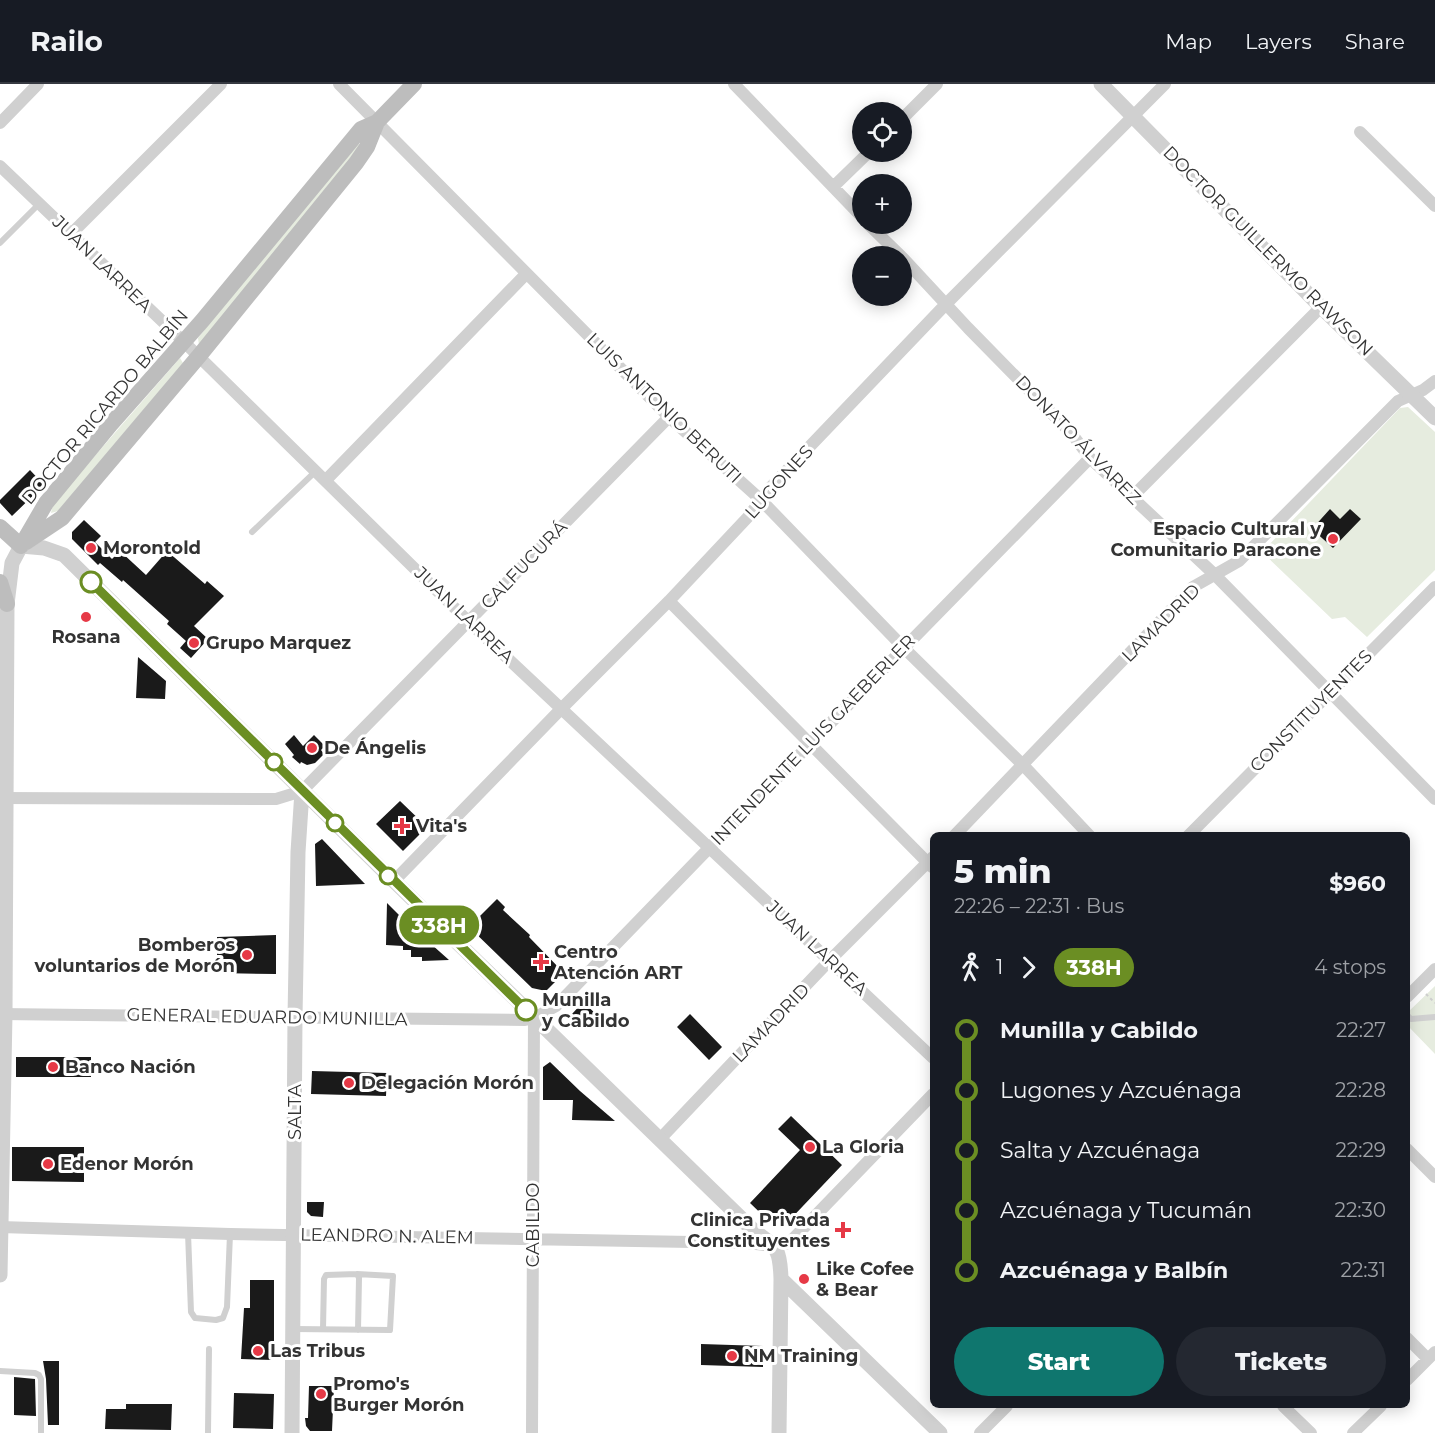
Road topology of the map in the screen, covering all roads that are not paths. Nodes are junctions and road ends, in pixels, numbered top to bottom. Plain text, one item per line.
1 (38, 84) edge
2 (221, 84) edge
3 (339, 84) edge
4 (414, 84) edge
5 (937, 84) edge
6 (1101, 84) edge
7 (1165, 84) edge
8 (737, 85) edge
9 (912, 109) edge
10 (1134, 116) junction
11 (377, 122) junction
12 (0, 123) edge
13 (1360, 132) dead end
14 (859, 162) edge
15 (0, 166) edge
16 (833, 187) junction
17 (39, 204) junction
18 (1435, 206) edge
19 (852, 207) edge
20 (71, 234) junction
21 (878, 234) edge
22 (0, 243) edge
23 (890, 246) edge
24 (912, 268) edge
25 (526, 274) junction
26 (946, 304) junction
27 (1321, 307) junction
28 (184, 342) junction
29 (199, 356) junction
30 (1435, 381) edge
31 (1412, 394) junction
32 (669, 417) junction
33 (1435, 418) edge
34 (1090, 459) junction
35 (316, 471) junction
36 (326, 480) junction
37 (1132, 497) junction
38 (760, 500) junction
39 (0, 527) edge
40 (252, 532) dead end
41 (0, 545) edge
42 (21, 546) junction
43 (1214, 574) junction
44 (0, 582) edge
45 (1435, 586) edge
46 (669, 601) junction
47 (7, 604) junction
48 (469, 622) junction
49 (904, 648) junction
50 (1329, 692) junction
51 (561, 709) junction
52 (810, 744) junction
53 (1023, 765) junction
54 (302, 790) junction
55 (1434, 796) edge
56 (3, 798) edge
57 (958, 832) edge
58 (1086, 832) edge
59 (1192, 832) edge
60 (709, 847) junction
61 (930, 861) edge
62 (930, 863) edge
63 (394, 881) junction
64 (830, 960) junction
65 (1435, 969) edge
66 (1410, 994) edge
67 (2, 1014) edge
68 (295, 1017) junction
69 (1435, 1017) edge
70 (534, 1018) junction
71 (1410, 1018) edge
72 (930, 1055) edge
73 (930, 1097) edge
74 (660, 1139) junction
75 (1410, 1152) edge
76 (1435, 1177) edge
77 (0, 1227) edge
78 (189, 1233) junction
79 (230, 1234) junction
80 (294, 1234) junction
81 (533, 1238) junction
82 (774, 1246) junction
83 (357, 1274) junction
84 (0, 1275) edge
85 (781, 1279) junction
86 (293, 1329) junction
87 (323, 1329) junction
88 (358, 1330) junction
89 (1410, 1340) edge
90 (208, 1349) dead end
91 (1431, 1355) edge
92 (0, 1371) edge
93 (1410, 1377) edge
94 (1005, 1408) edge
95 (1285, 1408) edge
96 (1379, 1408) edge
97 (41, 1433) edge
98 (208, 1433) edge
99 (292, 1433) edge
100 (532, 1433) edge
101 (779, 1433) edge
102 (940, 1433) edge
103 (980, 1433) edge
104 (1311, 1433) edge
105 (1353, 1433) edge

1 - 12 street
2 - 20 street
3 - 11 street, LUIS ANTONIO BERUTI
4 - 11 main road, DOCTOR RICARDO BALBÍN
5 - 9 street
6 - 10 street, DOCTOR GUILLERMO RAWSON
7 - 10 street, LUGONES
8 - 16 street
10 - 26 street, LUGONES
10 - 27 street, DOCTOR GUILLERMO RAWSON
11 - 25 street, LUIS ANTONIO BERUTI
11 - 28 main road, DOCTOR RICARDO BALBÍN
11 - 29 main road, DOCTOR RICARDO BALBÍN
13 - 18 street
14 - 16 street
15 - 17 street, JUAN LARREA
16 - 19 street
17 - 20 street, JUAN LARREA
17 - 22 lane
20 - 28 street, JUAN LARREA
21 - 23 street, DONATO ÁLVAREZ
24 - 26 street, DONATO ÁLVAREZ
25 - 32 street, LUIS ANTONIO BERUTI
25 - 36 street
26 - 34 street, DONATO ÁLVAREZ
26 - 38 street, LUGONES
27 - 31 street, DOCTOR GUILLERMO RAWSON
27 - 37 street
28 - 29 street, JUAN LARREA
28 - 42 main road, DOCTOR RICARDO BALBÍN
29 - 35 street, JUAN LARREA
29 - 42 main road, DOCTOR RICARDO BALBÍN
30 - 31 street, LAMADRID
31 - 33 street, DOCTOR GUILLERMO RAWSON
31 - 43 street, LAMADRID
32 - 38 street, LUIS ANTONIO BERUTI
32 - 48 street, CALFUCURÁ
34 - 37 street, DONATO ÁLVAREZ
34 - 49 street, INTENDENTE LUIS GAEBERLER
35 - 36 street, JUAN LARREA
35 - 40 lane
36 - 48 street, JUAN LARREA
37 - 43 street, DONATO ÁLVAREZ
38 - 46 street, LUGONES
38 - 49 street, LUIS ANTONIO BERUTI
39 - 42 main road
41 - 42 main road
42 - 47 street
42 - 54 street
43 - 50 street, DONATO ÁLVAREZ
43 - 53 street, LAMADRID
44 - 47 main road
45 - 50 street, CONSTITUYENTES
46 - 51 street, LUGONES
46 - 52 street
47 - 56 street
48 - 51 street, JUAN LARREA
48 - 54 street, CALFUCURÁ
49 - 52 street, INTENDENTE LUIS GAEBERLER
49 - 53 street, LUIS ANTONIO BERUTI
50 - 55 street, DONATO ÁLVAREZ
50 - 59 street, CONSTITUYENTES
51 - 60 street, JUAN LARREA
51 - 63 street, LUGONES
52 - 60 street, INTENDENTE LUIS GAEBERLER
52 - 61 street
53 - 57 street, LAMADRID
53 - 58 street, LUIS ANTONIO BERUTI
54 - 56 street
54 - 63 street
54 - 68 street, SALTA
56 - 67 street
60 - 64 street, JUAN LARREA
60 - 70 street, INTENDENTE LUIS GAEBERLER
62 - 64 street, LAMADRID
63 - 70 street
64 - 72 street, JUAN LARREA
64 - 74 street, LAMADRID
65 - 66 street
67 - 68 street, GENERAL EDUARDO MUNILLA
67 - 77 street
68 - 70 street, GENERAL EDUARDO MUNILLA
68 - 80 street, SALTA
69 - 71 lane
70 - 74 street
70 - 81 street, CABILDO
73 - 82 street
74 - 82 street
75 - 76 street
77 - 78 street, LEANDRO N. ALEM
77 - 84 street
78 - 79 street, LEANDRO N. ALEM
78 - 79 lane
79 - 80 street, LEANDRO N. ALEM
80 - 81 street, LEANDRO N. ALEM
80 - 86 street, SALTA
81 - 82 street, LEANDRO N. ALEM
81 - 100 street, CABILDO
82 - 85 street
83 - 87 lane
83 - 88 lane
83 - 88 lane
85 - 101 street
85 - 102 street
86 - 87 lane
86 - 99 street, SALTA
87 - 88 lane
89 - 91 street
90 - 98 lane
91 - 93 street
92 - 97 lane
94 - 103 street
95 - 104 street
96 - 105 street

